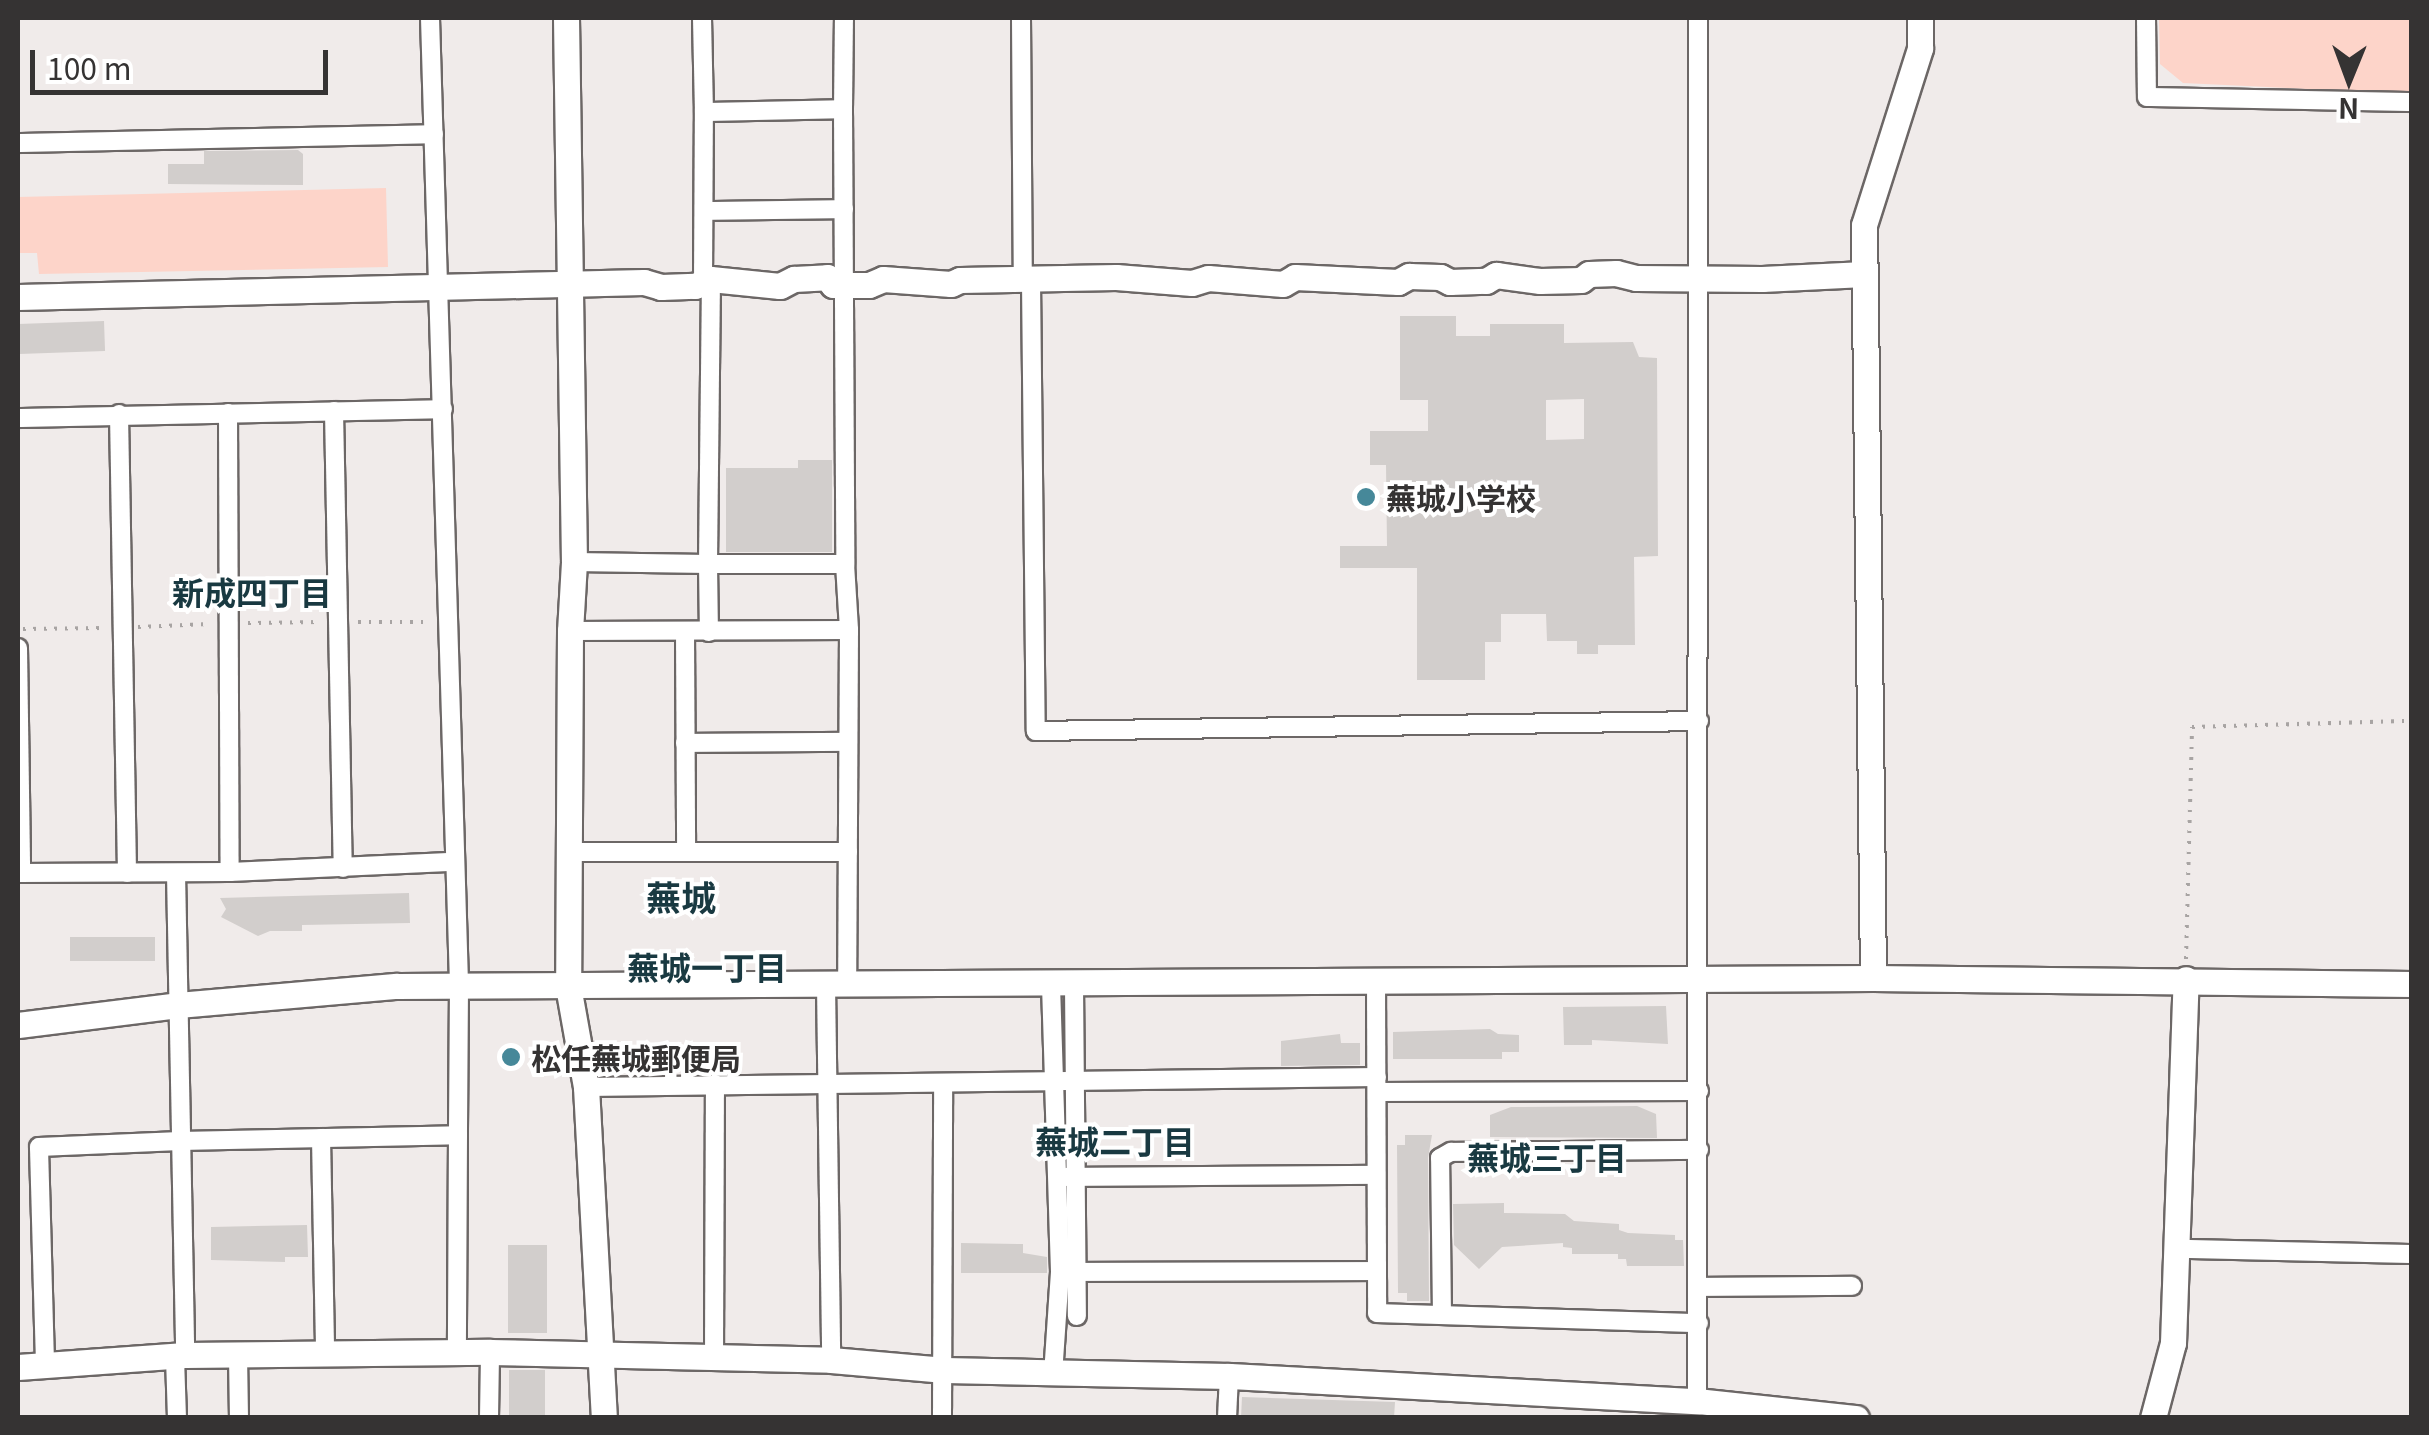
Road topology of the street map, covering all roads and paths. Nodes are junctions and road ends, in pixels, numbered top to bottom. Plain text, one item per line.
1 (430, 18) edge
2 (566, 18) edge
3 (702, 18) edge
4 (844, 18) edge
5 (1021, 18) edge
6 (1698, 18) edge
7 (1920, 18) edge
8 (2146, 18) edge
9 (2412, 102) edge
10 (843, 109) junction
11 (704, 112) junction
12 (434, 134) junction
13 (18, 144) edge
14 (844, 209) junction
15 (704, 211) junction
16 (1864, 274) junction
17 (1696, 278) junction
18 (707, 281) junction
19 (1027, 281) junction
20 (572, 285) junction
21 (846, 286) junction
22 (438, 288) junction
23 (18, 298) edge
24 (444, 409) junction
25 (228, 412) junction
26 (334, 412) junction
27 (119, 414) junction
28 (18, 418) edge
29 (574, 562) junction
30 (708, 564) junction
31 (846, 564) junction
32 (848, 630) junction
33 (570, 631) junction
34 (684, 632) junction
35 (708, 632) junction
36 (18, 648) edge
37 (1699, 721) junction
38 (2412, 722) edge
39 (848, 742) junction
40 (685, 743) junction
41 (569, 852) junction
42 (686, 852) junction
43 (848, 852) junction
44 (454, 862) junction
45 (343, 868) junction
46 (230, 872) junction
47 (127, 873) junction
48 (176, 873) junction
49 (19, 874) edge
50 (1873, 978) junction
51 (2186, 979) junction
52 (1376, 982) junction
53 (1700, 982) junction
54 (2412, 984) edge
55 (1063, 985) junction
56 (459, 986) junction
57 (568, 986) junction
58 (837, 986) junction
59 (178, 1004) junction
60 (18, 1025) edge
61 (943, 1083) junction
62 (1074, 1083) junction
63 (715, 1084) junction
64 (1052, 1084) junction
65 (1377, 1085) junction
66 (831, 1086) junction
67 (586, 1087) junction
68 (1700, 1090) junction
69 (458, 1135) junction
70 (321, 1138) junction
71 (180, 1140) junction
72 (1700, 1150) junction
73 (1376, 1175) junction
74 (1067, 1177) junction
75 (2188, 1249) dead end
76 (2412, 1254) edge
77 (1377, 1270) junction
78 (1069, 1272) junction
79 (1852, 1286) dead end
80 (1700, 1287) junction
81 (1442, 1315) junction
82 (1076, 1316) dead end
83 (1699, 1322) junction
84 (458, 1352) junction
85 (490, 1352) junction
86 (325, 1354) junction
87 (238, 1355) junction
88 (180, 1356) junction
89 (601, 1357) junction
90 (714, 1358) junction
91 (831, 1360) junction
92 (45, 1363) junction
93 (18, 1367) edge
94 (946, 1370) junction
95 (1053, 1374) junction
96 (1229, 1376) junction
97 (1697, 1401) junction
98 (178, 1418) edge
99 (240, 1418) edge
100 (489, 1418) edge
101 (604, 1418) edge
102 (942, 1418) edge
103 (1227, 1418) edge
104 (1856, 1418) edge
105 (2153, 1418) edge

1 - 12 street
2 - 20 street
3 - 11 street
4 - 10 street
5 - 19 street
6 - 17 street
7 - 16 street
8 - 9 street
10 - 11 street
10 - 14 street
11 - 15 street
12 - 13 street
12 - 22 street
14 - 15 street
14 - 21 street
15 - 18 street
16 - 17 street
16 - 50 street
17 - 19 street
17 - 37 street
18 - 20 street
18 - 21 street
18 - 30 street
19 - 21 street
19 - 37 street
20 - 22 street
20 - 29 street
21 - 31 street
22 - 23 street
22 - 24 street
24 - 26 street
24 - 44 street
25 - 26 street
25 - 27 street
25 - 46 street
26 - 45 street
27 - 28 street
27 - 47 street
29 - 30 street
29 - 33 street
30 - 31 street
30 - 35 street
31 - 32 street
32 - 35 street
32 - 39 street
33 - 34 street
33 - 41 street
34 - 35 street
34 - 40 street
36 - 49 street
37 - 53 street
38 - 51 path
39 - 40 street
39 - 43 street
40 - 42 street
41 - 42 street
41 - 57 street
42 - 43 street
43 - 58 street
44 - 45 street
44 - 56 street
45 - 46 street
46 - 48 street
47 - 48 street
47 - 49 street
48 - 59 street
50 - 51 street
50 - 53 street
51 - 54 street
51 - 105 street
52 - 53 street
52 - 55 street
52 - 65 street
53 - 68 street
55 - 58 street
55 - 62 street
55 - 64 street
56 - 57 street
56 - 59 street
56 - 69 street
57 - 58 street
57 - 67 street
58 - 66 street
59 - 60 street
59 - 71 street
61 - 64 street
61 - 66 street
61 - 94 street
62 - 64 street
62 - 65 street
62 - 74 street
63 - 66 street
63 - 67 street
63 - 90 street
64 - 74 street
65 - 68 street
65 - 73 street
66 - 91 street
67 - 89 street
68 - 72 street
69 - 70 street
69 - 84 street
70 - 71 street
70 - 86 street
71 - 88 street
71 - 92 street
72 - 80 street
72 - 81 street
73 - 74 street
73 - 77 street
74 - 78 street
75 - 76 street
77 - 78 street
77 - 81 street
78 - 82 street
78 - 95 street
79 - 80 street
80 - 83 street
81 - 83 street
83 - 97 street
84 - 85 street
84 - 86 street
85 - 89 street
85 - 100 street
86 - 87 street
87 - 88 street
87 - 99 street
88 - 92 street
88 - 98 street
89 - 90 street
89 - 101 street
90 - 91 street
91 - 94 street
92 - 93 street
94 - 95 street
94 - 102 street
95 - 96 street
96 - 97 street
96 - 103 street
97 - 104 street

